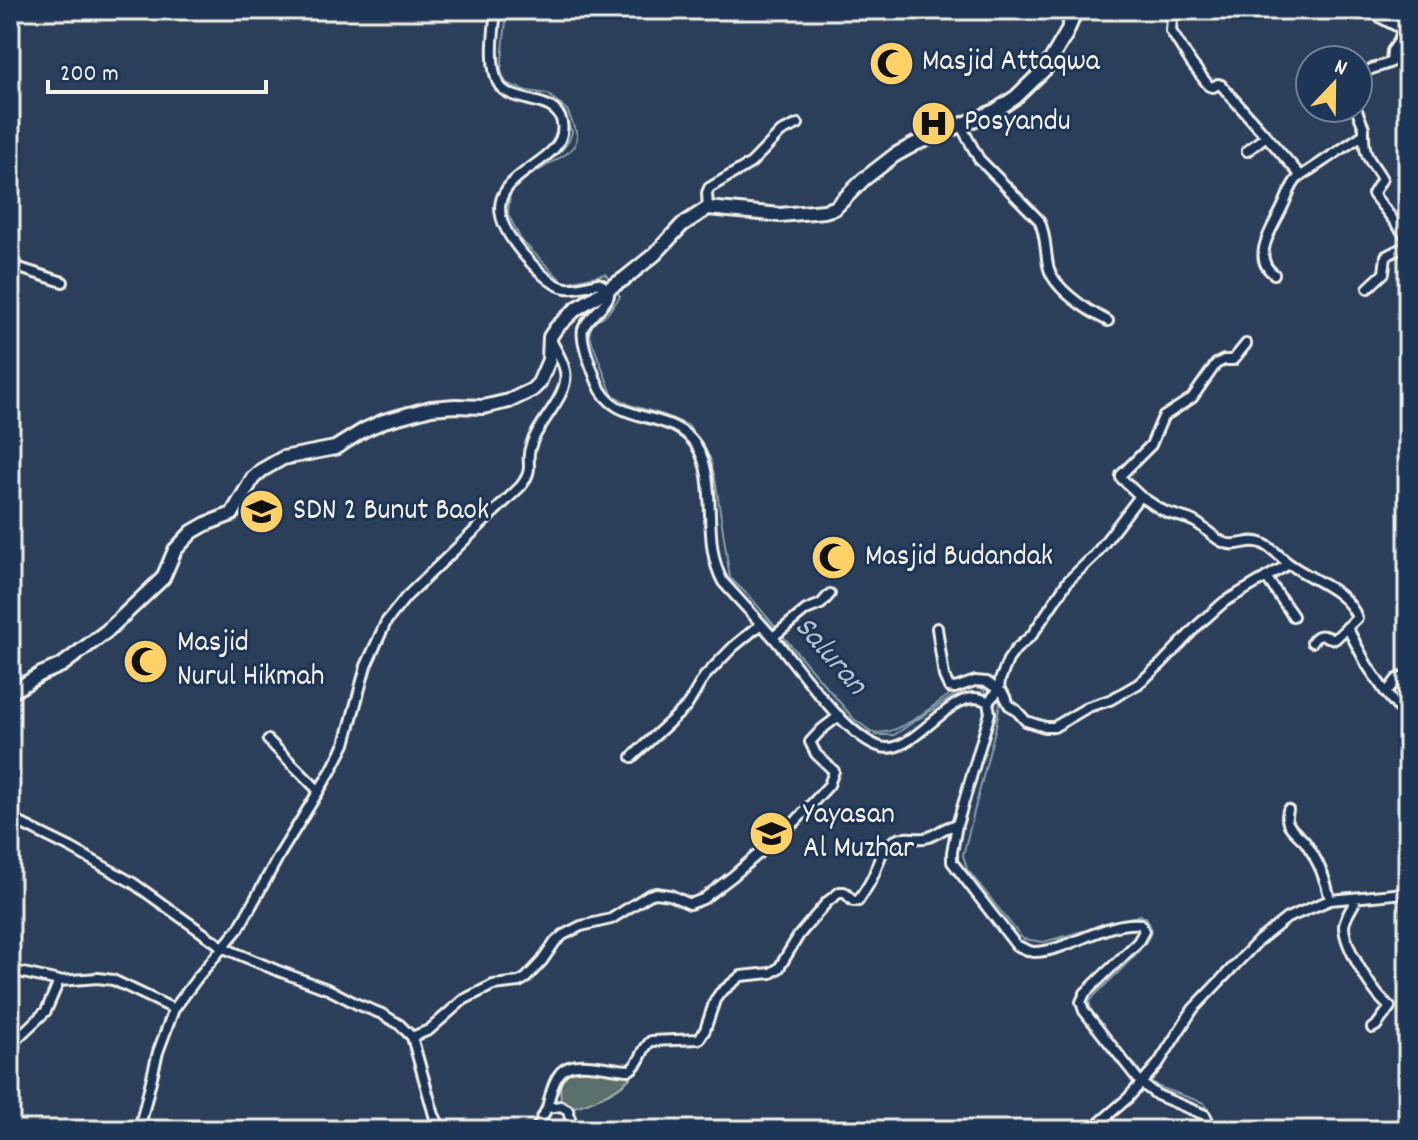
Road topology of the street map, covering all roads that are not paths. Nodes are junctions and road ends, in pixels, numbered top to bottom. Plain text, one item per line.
1 (496, 10) edge
2 (1076, 10) edge
3 (1164, 10) edge
4 (1403, 10) edge
5 (1381, 18) dead end
6 (1406, 26) edge
7 (1374, 68) edge
8 (798, 124) dead end
9 (1362, 124) edge
10 (961, 126) junction
11 (1364, 134) junction
12 (1266, 136) junction
13 (1247, 151) dead end
14 (1301, 176) junction
15 (708, 208) junction
16 (1408, 242) edge
17 (10, 265) edge
18 (1274, 274) dead end
19 (63, 282) dead end
20 (609, 288) junction
21 (1368, 288) dead end
22 (1108, 321) dead end
23 (550, 337) junction
24 (1246, 344) dead end
25 (1140, 496) junction
26 (1289, 564) junction
27 (1266, 577) junction
28 (830, 594) dead end
29 (1293, 616) dead end
30 (761, 624) junction
31 (1347, 627) junction
32 (937, 628) dead end
33 (777, 634) junction
34 (1312, 642) dead end
35 (1408, 676) edge
36 (998, 691) junction
37 (10, 693) edge
38 (1386, 693) junction
39 (989, 701) junction
40 (839, 716) junction
41 (1408, 720) edge
42 (268, 740) dead end
43 (632, 757) dead end
44 (319, 791) junction
45 (1288, 810) dead end
46 (10, 818) edge
47 (957, 825) junction
48 (1408, 891) edge
49 (1357, 898) junction
50 (1330, 900) junction
51 (224, 948) junction
52 (10, 970) edge
53 (59, 981) junction
54 (174, 1009) junction
55 (1372, 1028) dead end
56 (412, 1037) junction
57 (10, 1045) edge
58 (1142, 1083) junction
59 (547, 1108) junction
60 (139, 1130) edge
61 (442, 1130) edge
62 (536, 1130) edge
63 (573, 1130) edge
64 (1091, 1130) edge
65 (1208, 1130) edge

1 - 20 street
2 - 10 street
3 - 12 street
4 - 6 street
5 - 6 street
6 - 7 street
8 - 15 street
9 - 11 street
10 - 15 street
10 - 22 street
11 - 14 street
11 - 16 street
12 - 13 street
12 - 14 street
14 - 18 street
15 - 20 street
16 - 21 street
17 - 19 street
20 - 23 street
20 - 30 street
23 - 37 street
23 - 44 street
24 - 25 street
25 - 26 street
25 - 36 street
26 - 27 street
26 - 31 street
27 - 29 street
27 - 36 street
28 - 33 street
30 - 33 street
30 - 43 street
31 - 34 street
31 - 38 street
32 - 36 street
33 - 40 street
35 - 38 street
36 - 39 street
38 - 41 street
39 - 40 street
39 - 47 street
40 - 56 street
42 - 44 street
44 - 51 street
45 - 50 street
46 - 51 street
47 - 58 street
47 - 59 street
48 - 49 street
49 - 50 street
49 - 55 street
50 - 58 street
51 - 54 street
51 - 56 street
52 - 53 street
53 - 54 street
53 - 57 street
54 - 60 street
56 - 61 street
58 - 64 street
58 - 65 street
59 - 62 street
59 - 63 street

